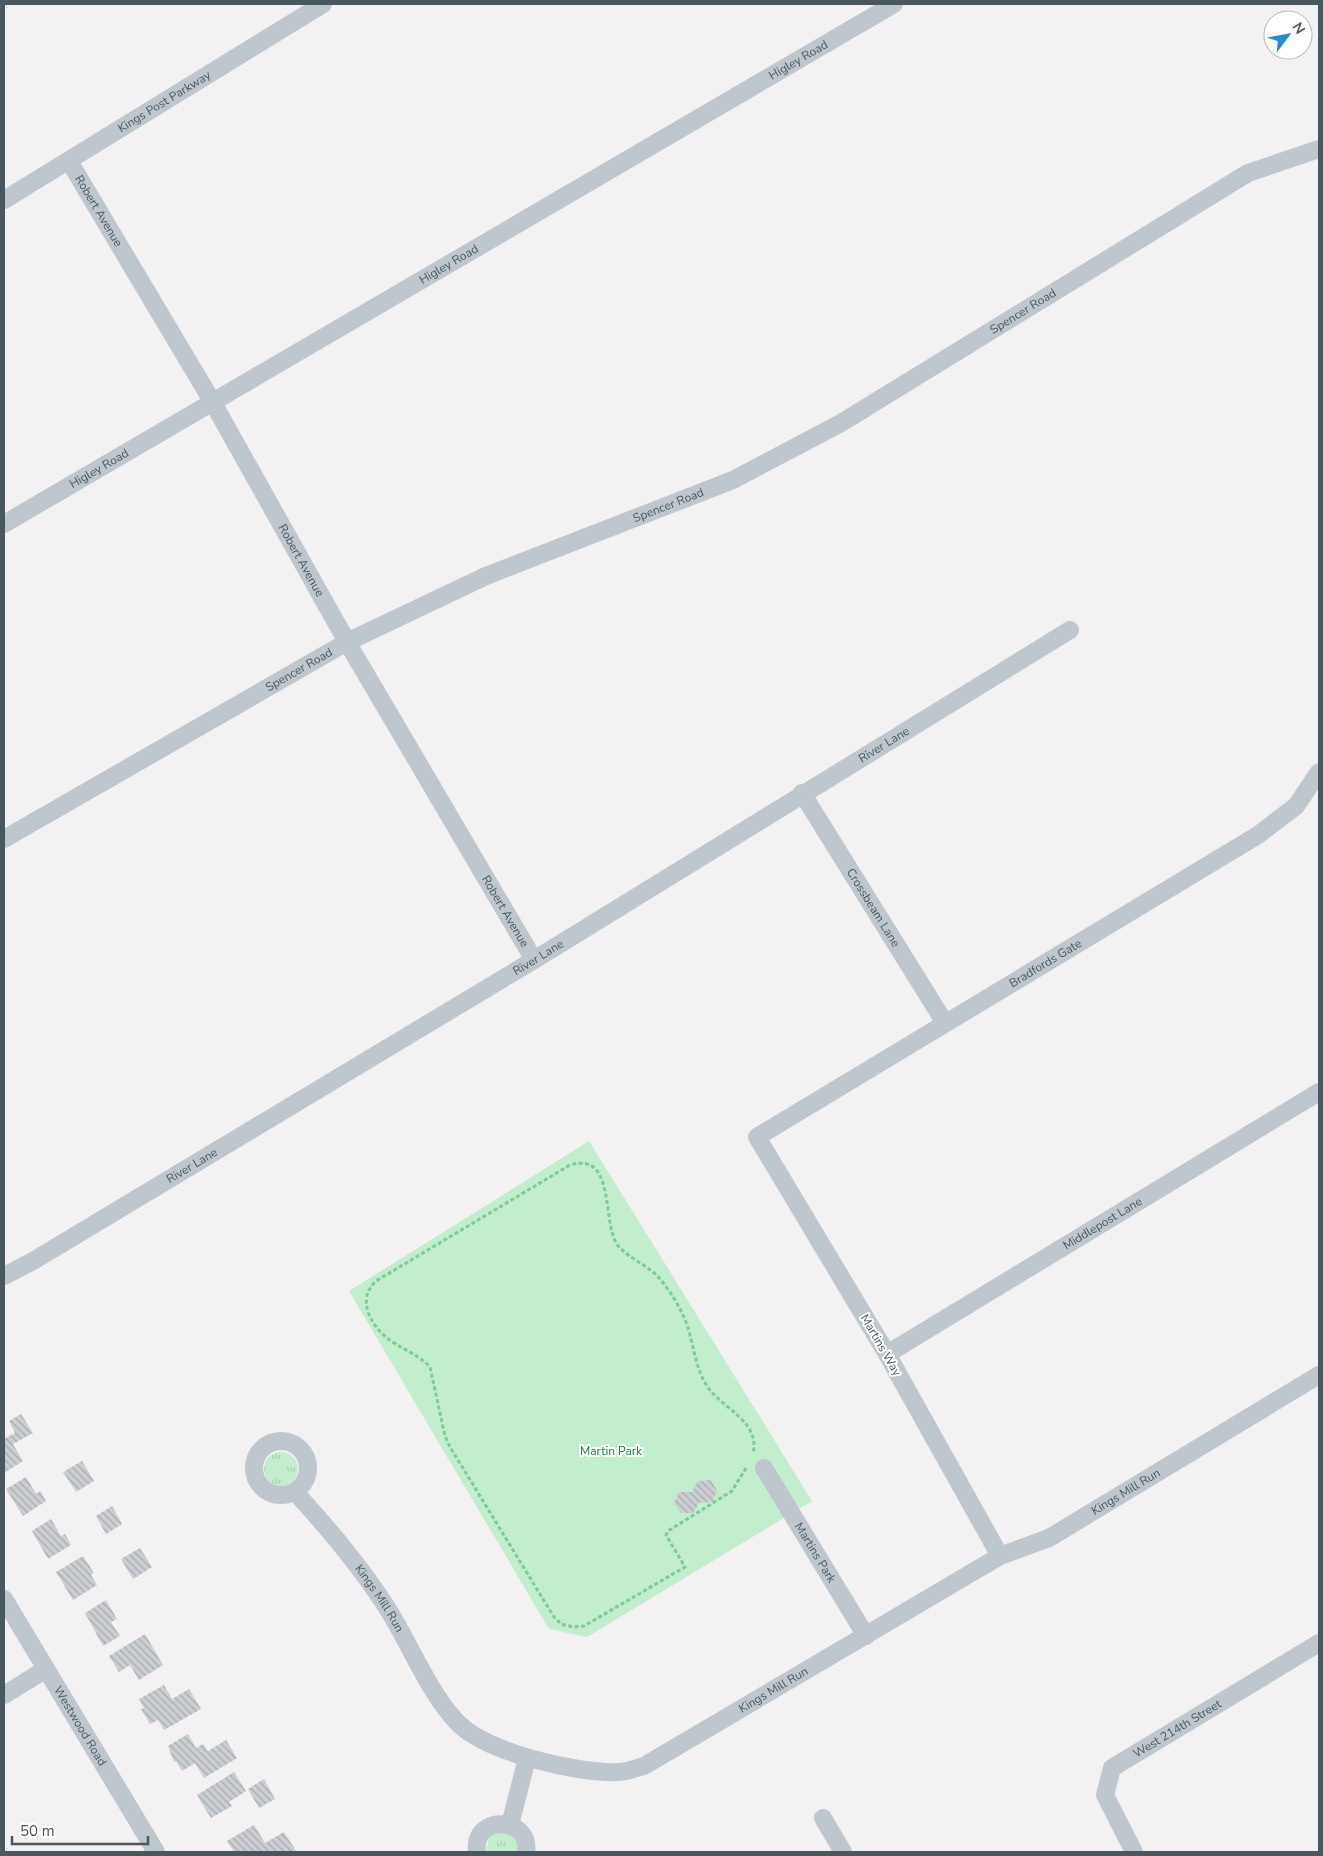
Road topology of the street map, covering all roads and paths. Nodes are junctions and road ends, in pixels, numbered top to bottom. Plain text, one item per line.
1 (323, 4) edge
2 (894, 4) edge
3 (1319, 149) edge
4 (69, 161) junction
5 (4, 200) edge
6 (212, 401) junction
7 (4, 524) edge
8 (1070, 630) dead end
9 (347, 642) junction
10 (1319, 772) edge
11 (802, 793) junction
12 (4, 839) edge
13 (534, 960) junction
14 (945, 1022) junction
15 (1319, 1092) edge
16 (758, 1137) joint
17 (4, 1276) edge
18 (887, 1354) junction
19 (1319, 1375) edge
20 (756, 1463) junction
21 (295, 1492) dead end
22 (1000, 1556) junction
23 (4, 1599) edge
24 (866, 1636) junction
25 (1319, 1643) edge
26 (46, 1669) junction
27 (4, 1695) edge
28 (527, 1758) junction
29 (823, 1818) dead end
30 (510, 1825) junction
31 (156, 1852) edge
32 (476, 1852) edge
33 (526, 1852) edge
34 (843, 1852) edge
35 (1134, 1852) edge

1 - 4 street, Kings Post Parkway
2 - 6 street, Higley Road
3 - 9 street, Spencer Road
4 - 5 street, Kings Post Parkway
4 - 6 street, Robert Avenue
6 - 7 street, Higley Road
6 - 9 street, Robert Avenue
8 - 11 street, River Lane
9 - 12 street, Spencer Road
9 - 13 street, Robert Avenue
10 - 14 street, Bradfords Gate
11 - 13 street, River Lane
11 - 14 street, Crossbeam Lane
13 - 17 street, River Lane
14 - 16 street, Bradfords Gate
15 - 18 street, Middlepost Lane
16 - 18 street, Martins Way
18 - 22 street, Martins Way
19 - 22 street, Kings Mill Run
20 - 20 path
20 - 24 street, Martins Park
21 - 28 street, Kings Mill Run
22 - 24 street, Kings Mill Run
23 - 26 street, Westwood Road
24 - 28 street, Kings Mill Run
25 - 35 street, West 214th Street
26 - 27 street
26 - 31 street, Westwood Road
28 - 30 street
29 - 34 street
30 - 32 street
30 - 33 street

